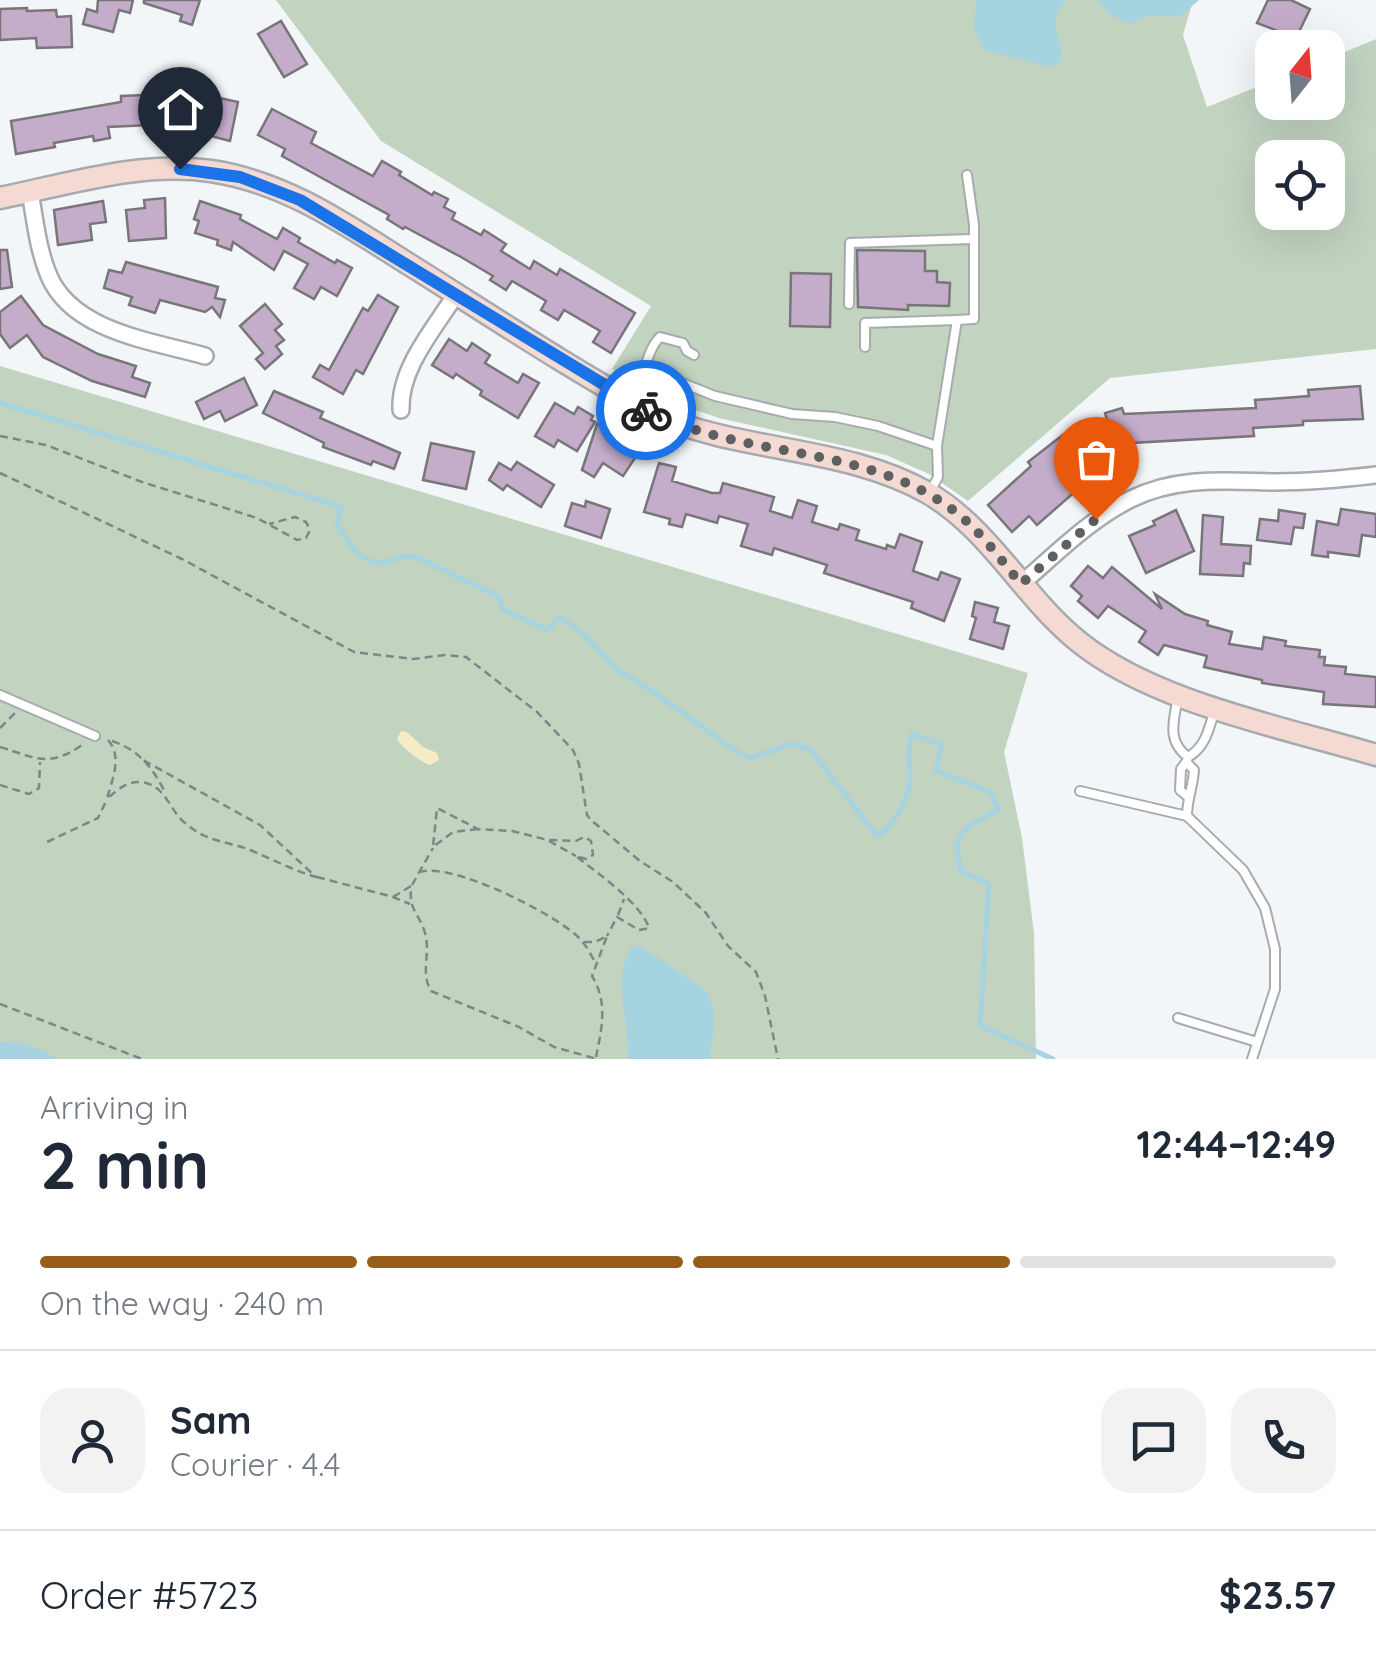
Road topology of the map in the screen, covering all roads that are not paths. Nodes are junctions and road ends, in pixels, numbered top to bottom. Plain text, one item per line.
1 (967, 174) dead end
2 (30, 192) junction
3 (0, 198) edge
4 (972, 239) junction
5 (456, 294) junction
6 (849, 304) dead end
7 (957, 320) junction
8 (865, 347) dead end
9 (694, 354) dead end
10 (205, 356) dead end
11 (647, 369) junction
12 (631, 402) junction
13 (401, 410) dead end
14 (937, 446) junction
15 (1376, 475) edge
16 (929, 494) junction
17 (1021, 584) junction
18 (0, 695) edge
19 (1178, 696) junction
20 (1215, 707) junction
21 (95, 736) road end
22 (1376, 755) edge
23 (1188, 760) junction
24 (1080, 790) dead end
25 (1187, 816) junction
26 (1178, 1018) dead end
27 (1257, 1042) junction
28 (1252, 1059) edge

1 - 4 lane
2 - 3 street
2 - 5 street
2 - 10 street
4 - 6 lane
4 - 7 lane
5 - 12 street
5 - 13 street
7 - 8 lane
7 - 14 lane
9 - 11 lane
11 - 12 lane
11 - 14 lane
12 - 16 street
14 - 16 lane
15 - 17 street
16 - 17 street
17 - 19 street
18 - 21 lane
19 - 20 street
19 - 23 lane
20 - 22 street
20 - 23 lane
23 - 25 lane
24 - 25 lane
25 - 27 lane
26 - 27 lane
27 - 28 lane

